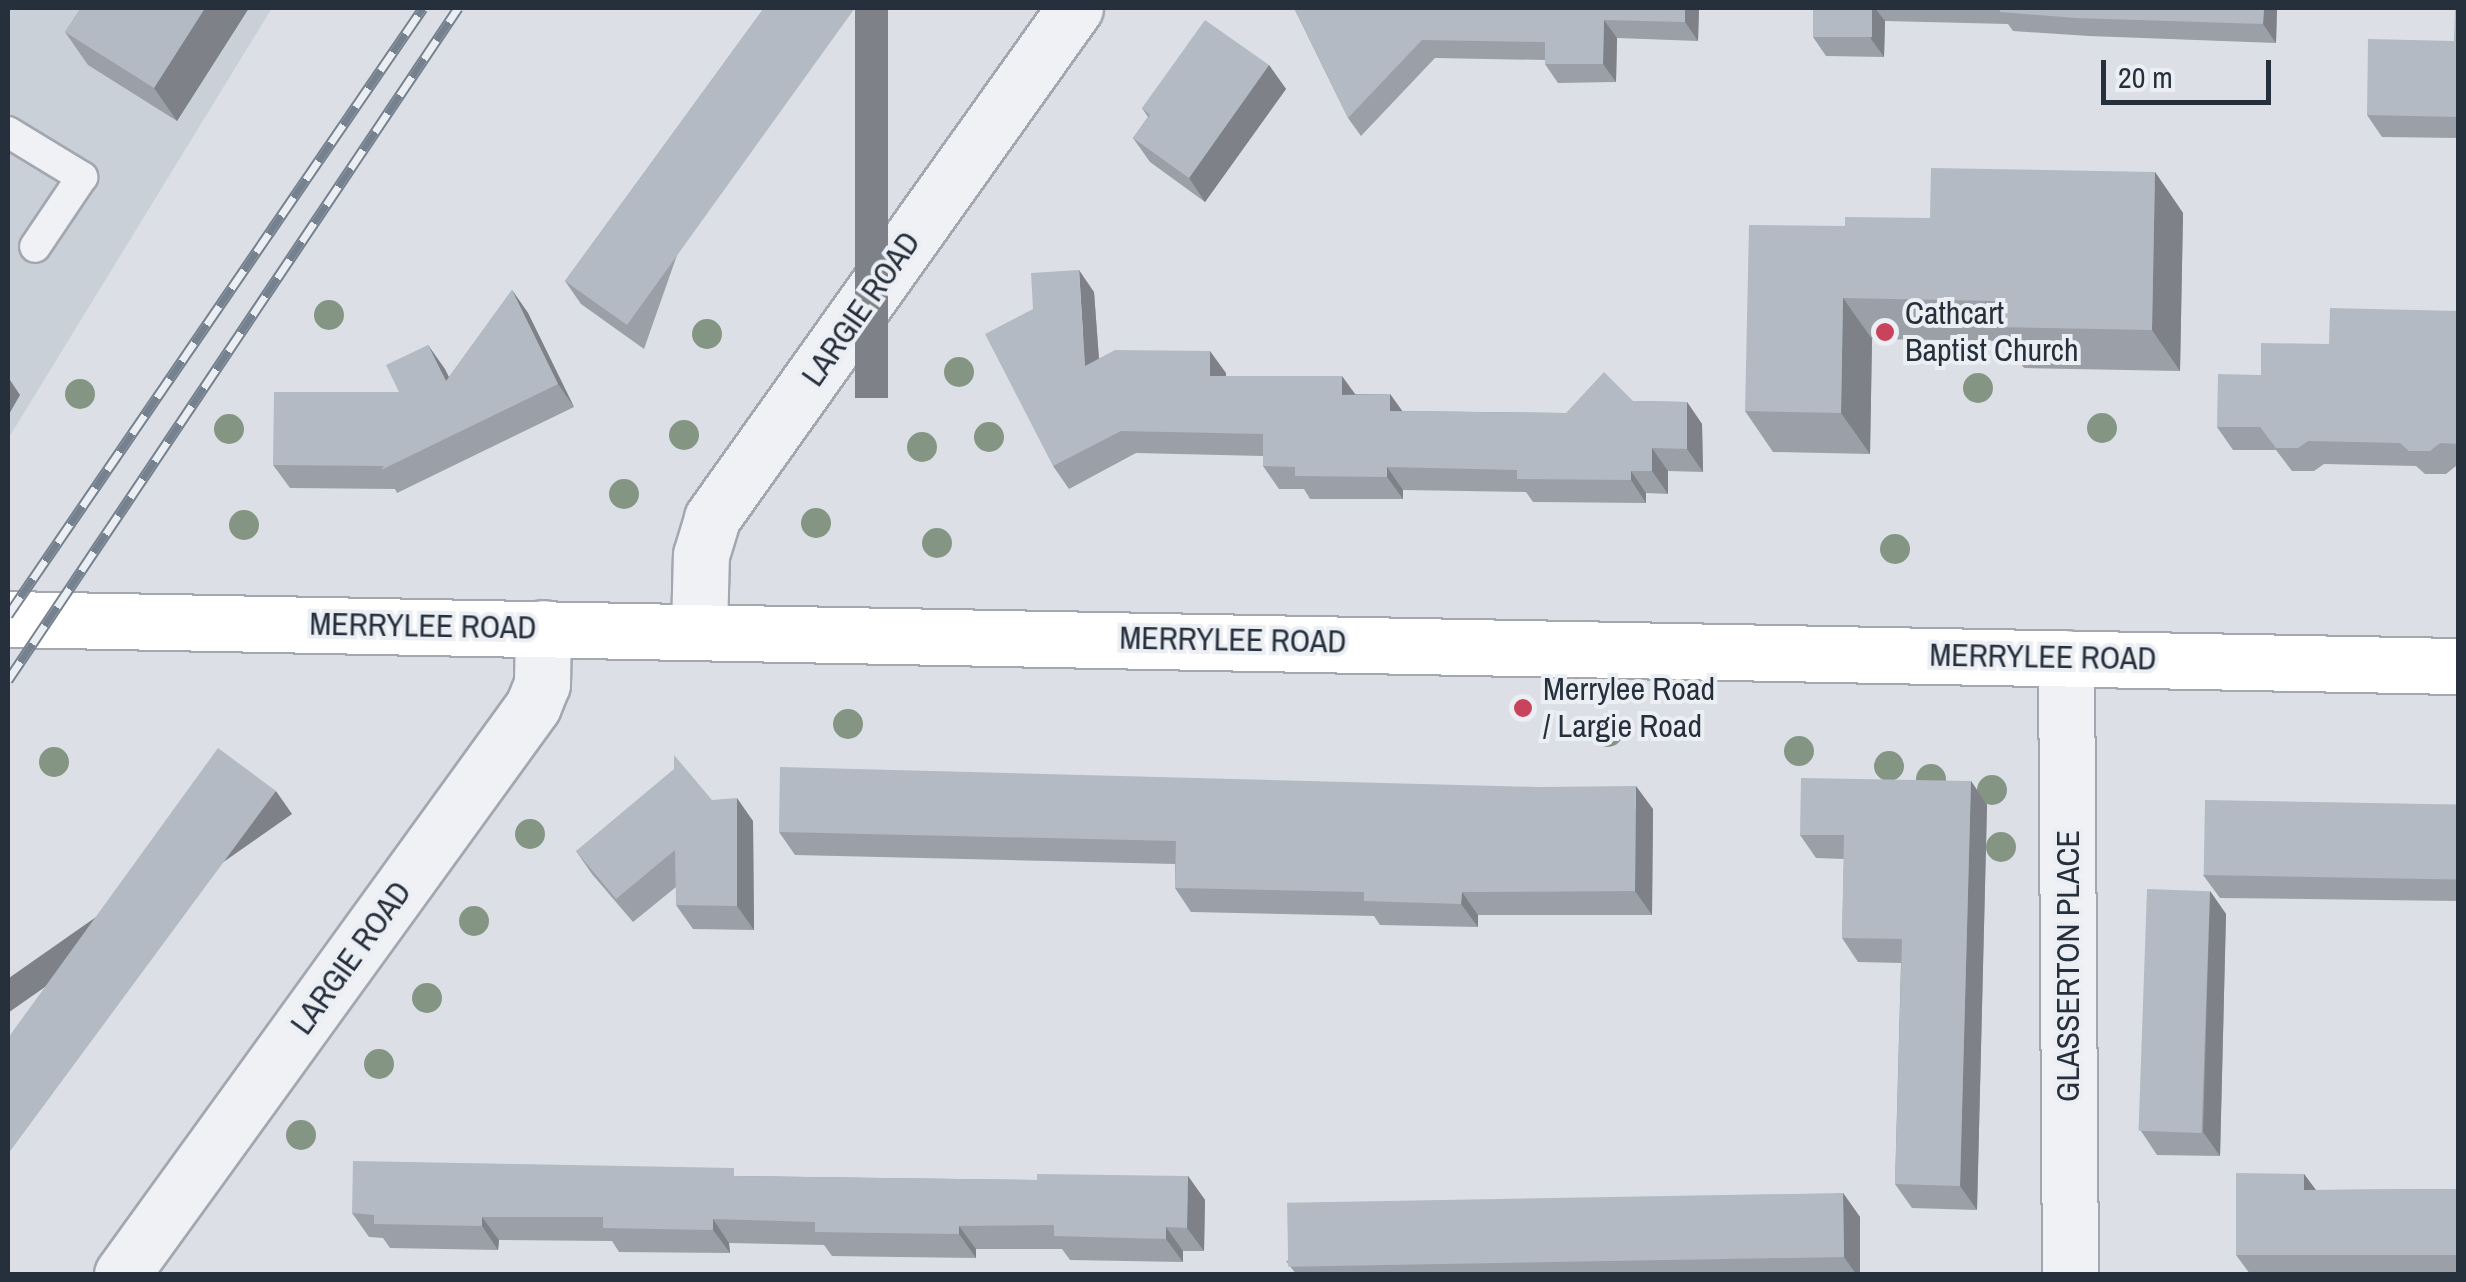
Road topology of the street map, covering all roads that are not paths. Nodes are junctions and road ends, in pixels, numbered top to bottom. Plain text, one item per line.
1 (1075, 8) edge
2 (8, 132) edge
3 (35, 247) dead end
4 (8, 619) edge
5 (543, 628) junction
6 (699, 629) junction
7 (2066, 658) junction
8 (2458, 666) edge
9 (122, 1274) edge
10 (2070, 1274) edge

1 - 6 street, LARGIE ROAD
2 - 3 lane
4 - 5 main road, MERRYLEE ROAD
5 - 6 main road, MERRYLEE ROAD
5 - 9 street, LARGIE ROAD
6 - 7 main road, MERRYLEE ROAD
7 - 8 main road, MERRYLEE ROAD
7 - 10 street, GLASSERTON PLACE

